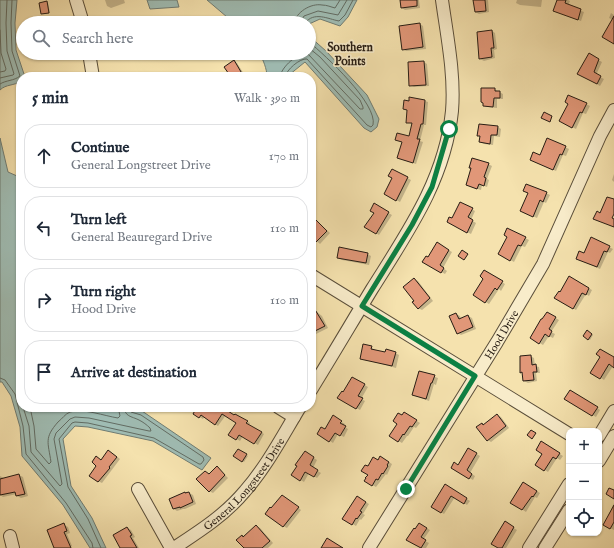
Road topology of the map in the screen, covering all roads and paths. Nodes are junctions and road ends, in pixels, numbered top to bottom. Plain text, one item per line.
1 (76, 0) edge
2 (442, 0) edge
3 (81, 16) edge
4 (91, 60) edge
5 (92, 72) edge
6 (614, 110) edge
7 (316, 278) edge
8 (362, 306) junction
9 (475, 376) junction
10 (316, 382) edge
11 (614, 411) edge
12 (297, 412) edge
13 (602, 431) edge
14 (566, 432) edge
15 (614, 436) edge
16 (602, 453) edge
17 (566, 489) edge
18 (138, 490) dead end
19 (566, 515) edge
20 (171, 548) edge
21 (174, 548) edge
22 (369, 548) edge
23 (529, 548) edge
24 (545, 548) edge

1 - 3 street
2 - 8 street
4 - 5 street
6 - 9 street, Hood Drive
7 - 8 street
8 - 9 street
8 - 10 street
9 - 14 street
9 - 22 street, Hood Drive
11 - 13 street
12 - 21 street, General Longstreet Drive
15 - 16 street
17 - 23 street
18 - 20 street
19 - 24 street

